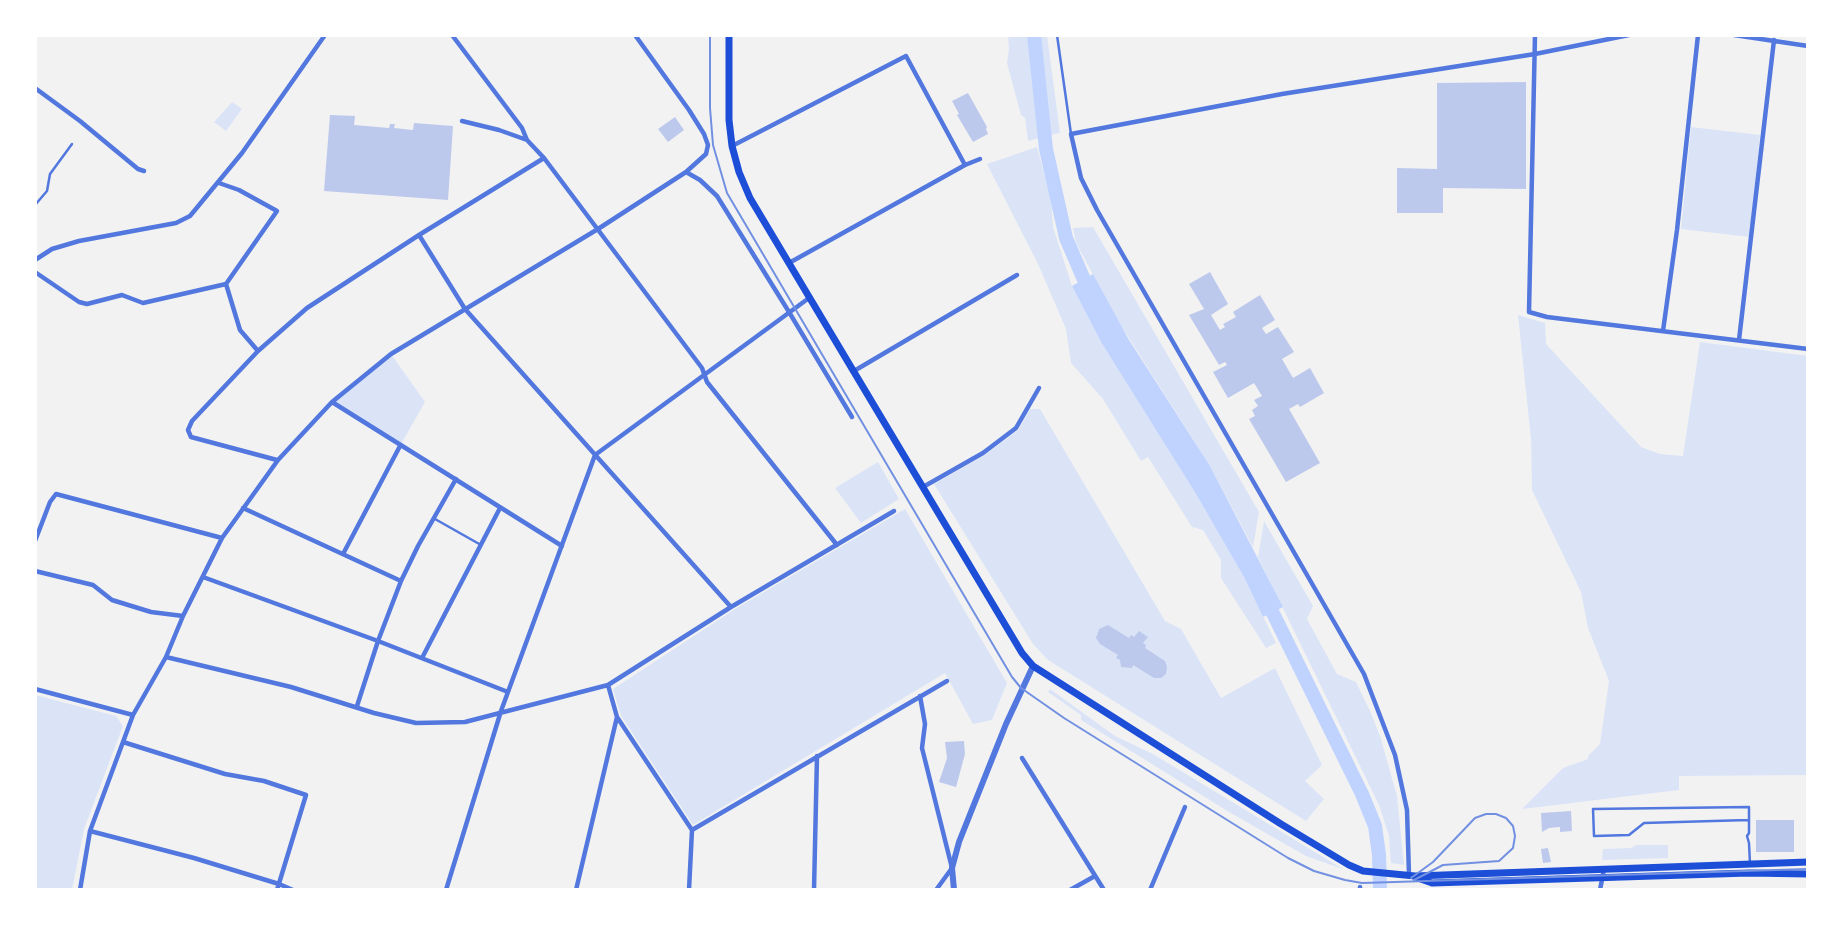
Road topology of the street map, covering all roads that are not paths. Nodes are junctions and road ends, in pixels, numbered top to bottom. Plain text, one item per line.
1 (325, 35) edge
2 (453, 35) edge
3 (635, 35) edge
4 (729, 35) edge
5 (1057, 35) edge
6 (1535, 35) edge
7 (1629, 35) edge
8 (1698, 35) edge
9 (1734, 35) edge
10 (1774, 40) junction
11 (1808, 46) edge
12 (1535, 54) junction
13 (35, 88) edge
14 (462, 121) dead end
15 (1071, 134) junction
16 (527, 140) junction
17 (72, 144) dead end
18 (732, 146) junction
19 (544, 158) junction
20 (980, 159) dead end
21 (965, 165) junction
22 (144, 171) dead end
23 (686, 172) junction
24 (219, 183) junction
25 (35, 205) edge
26 (598, 229) junction
27 (419, 235) junction
28 (35, 259) edge
29 (788, 263) junction
30 (35, 272) edge
31 (1017, 275) dead end
32 (226, 284) junction
33 (809, 298) junction
34 (465, 309) junction
35 (789, 312) junction
36 (1663, 331) junction
37 (1740, 340) junction
38 (1808, 348) edge
39 (258, 351) junction
40 (853, 371) junction
41 (704, 375) junction
42 (1039, 388) dead end
43 (332, 402) junction
44 (852, 417) dead end
45 (400, 446) junction
46 (595, 455) junction
47 (278, 460) junction
48 (456, 479) junction
49 (922, 487) junction
50 (243, 508) junction
51 (500, 508) junction
52 (894, 511) dead end
53 (434, 519) junction
54 (222, 538) junction
55 (35, 541) edge
56 (481, 545) junction
57 (837, 545) junction
58 (562, 546) junction
59 (343, 554) junction
60 (35, 571) edge
61 (203, 578) junction
62 (401, 581) junction
63 (731, 607) junction
64 (183, 616) junction
65 (378, 641) junction
66 (166, 657) junction
67 (422, 658) junction
68 (1033, 666) junction
69 (947, 681) dead end
70 (608, 685) junction
71 (35, 689) edge
72 (508, 692) junction
73 (920, 696) junction
74 (357, 706) junction
75 (501, 712) junction
76 (133, 715) junction
77 (617, 717) junction
78 (123, 742) junction
79 (817, 755) junction
80 (1022, 758) dead end
81 (1185, 807) dead end
82 (1748, 820) junction
83 (692, 830) junction
84 (90, 831) junction
85 (1808, 862) edge
86 (952, 868) junction
87 (1749, 869) junction
88 (1603, 874) junction
89 (1808, 874) edge
90 (1409, 875) junction
91 (1096, 876) junction
92 (1492, 881) edge
93 (279, 884) junction
94 (79, 890) edge
95 (277, 890) edge
96 (293, 890) edge
97 (446, 890) edge
98 (576, 890) edge
99 (689, 890) edge
100 (814, 890) edge
101 (936, 890) edge
102 (954, 890) edge
103 (1070, 890) edge
104 (1104, 890) edge
105 (1150, 890) edge
106 (1600, 890) edge

1 - 24 street
2 - 16 street
3 - 23 street
4 - 18 main road
5 - 15 lane
6 - 12 street
7 - 12 street
8 - 36 street
9 - 10 street
10 - 11 street
10 - 37 street
12 - 15 street
12 - 36 street
13 - 22 street
14 - 16 street
15 - 90 street
16 - 19 street
17 - 25 lane
18 - 21 street
18 - 29 main road
19 - 26 street
19 - 27 street
20 - 21 street
21 - 29 street
23 - 26 street
23 - 35 street
24 - 28 street
24 - 32 street
26 - 34 street
26 - 41 street
27 - 34 street
27 - 39 street
29 - 33 main road
30 - 32 street
31 - 40 street
32 - 39 street
33 - 35 street
33 - 40 main road
34 - 43 street
34 - 46 street
35 - 41 street
35 - 44 street
36 - 37 street
37 - 38 street
39 - 47 street
40 - 49 main road
41 - 46 street
41 - 57 street
42 - 49 street
43 - 45 street
43 - 47 street
45 - 48 street
45 - 59 street
46 - 58 street
46 - 63 street
47 - 50 street
48 - 51 street
48 - 53 street
49 - 68 main road
50 - 54 street
50 - 59 street
51 - 56 street
51 - 58 street
52 - 57 street
53 - 56 lane
53 - 62 street
54 - 55 street
54 - 61 street
56 - 67 street
57 - 63 street
58 - 72 street
59 - 62 street
60 - 64 street
61 - 64 street
61 - 65 street
62 - 65 street
63 - 70 street
64 - 66 street
65 - 67 street
65 - 74 street
66 - 74 street
66 - 76 street
67 - 72 street
68 - 86 street
68 - 90 main road
69 - 73 street
70 - 75 street
70 - 77 street
71 - 76 street
72 - 75 street
73 - 79 street
73 - 86 street
74 - 75 street
75 - 97 street
76 - 78 street
77 - 83 street
77 - 98 street
78 - 84 street
78 - 93 street
79 - 83 street
79 - 100 street
80 - 91 street
81 - 105 street
82 - 82 lane
82 - 87 lane
83 - 99 street
84 - 93 street
84 - 94 street
85 - 87 main road
86 - 101 street
86 - 102 street
87 - 88 main road
87 - 89 main road
88 - 92 main road
88 - 106 street
90 - 92 main road
91 - 103 street
91 - 104 street
93 - 95 street
93 - 96 street

